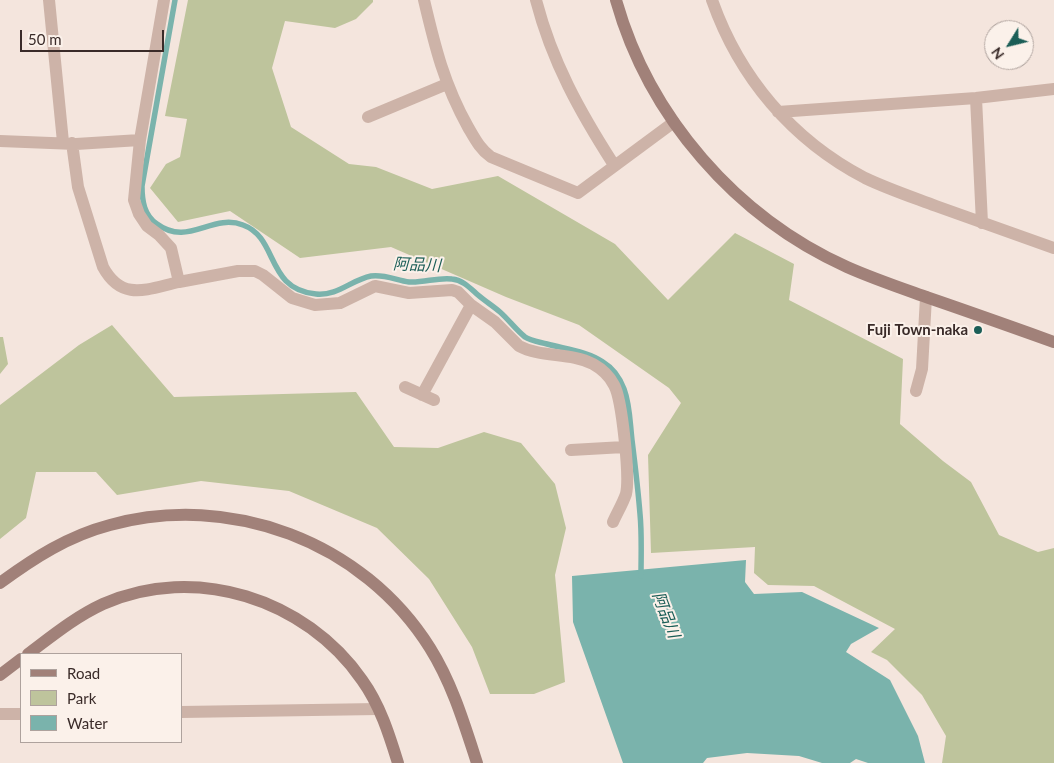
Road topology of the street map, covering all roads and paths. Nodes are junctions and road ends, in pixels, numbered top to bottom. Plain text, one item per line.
1 (50, 0) edge
2 (164, 0) edge
3 (424, 0) edge
4 (536, 0) edge
5 (616, 0) edge
6 (712, 0) edge
7 (448, 84) junction
8 (1054, 90) edge
9 (976, 98) junction
10 (778, 112) junction
11 (368, 117) dead end
12 (674, 122) junction
13 (140, 140) junction
14 (0, 141) edge
15 (67, 143) junction
16 (614, 165) junction
17 (982, 223) junction
18 (1054, 248) edge
19 (179, 282) junction
20 (926, 297) junction
21 (471, 305) junction
22 (1054, 342) edge
23 (405, 387) dead end
24 (916, 391) dead end
25 (624, 447) junction
26 (571, 450) dead end
27 (613, 522) dead end
28 (0, 583) edge
29 (29, 653) edge
30 (20, 660) edge
31 (0, 675) edge
32 (378, 709) junction
33 (182, 712) edge
34 (0, 714) edge
35 (20, 714) edge
36 (398, 763) edge
37 (477, 763) edge

1 - 15 street
2 - 13 street
3 - 7 street
4 - 16 street
5 - 12 street
6 - 10 street
7 - 11 street
7 - 16 street
8 - 9 street
9 - 10 street
9 - 17 street
10 - 17 street
12 - 16 street
12 - 20 street
13 - 15 street
13 - 19 street
14 - 15 street
15 - 19 street
17 - 18 street
19 - 21 street
20 - 22 street
20 - 24 street
21 - 23 street
21 - 25 street
25 - 26 street
25 - 27 street
28 - 37 street
29 - 32 street
30 - 31 street
32 - 33 street
32 - 36 street
34 - 35 street

